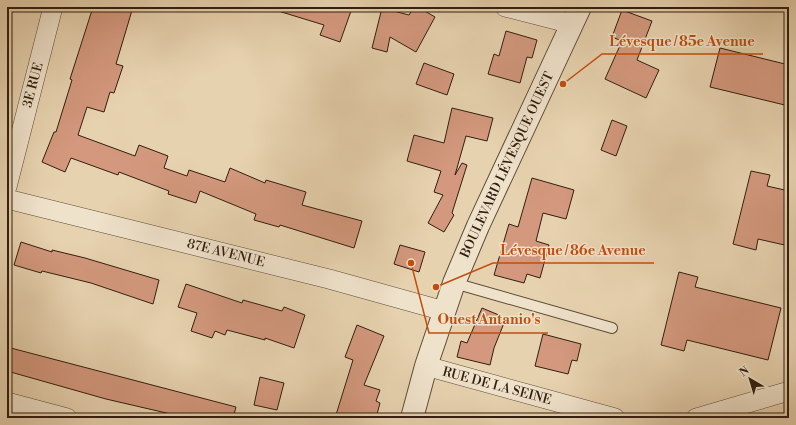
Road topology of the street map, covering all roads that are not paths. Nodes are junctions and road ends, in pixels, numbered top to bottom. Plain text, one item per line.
1 (53, 7) edge
2 (505, 7) edge
3 (576, 16) edge
4 (14, 130) edge
5 (7, 187) edge
6 (7, 199) edge
7 (454, 282) junction
8 (444, 311) junction
9 (612, 328) dead end
10 (426, 366) junction
11 (789, 391) edge
12 (7, 402) edge
13 (67, 418) edge
14 (412, 418) edge
15 (615, 418) edge
16 (696, 418) edge

1 - 4 street, 3E RUE
2 - 3 street
3 - 7 street, BOULEVARD LÉVESQUE OUEST
4 - 5 street, 3E RUE
6 - 8 street, 87E AVENUE
7 - 8 street, BOULEVARD LÉVESQUE OUEST
7 - 9 lane
8 - 10 street, BOULEVARD LÉVESQUE OUEST
10 - 14 street, BOULEVARD LÉVESQUE OUEST
10 - 15 street, RUE DE LA SEINE
11 - 16 street
12 - 13 street

